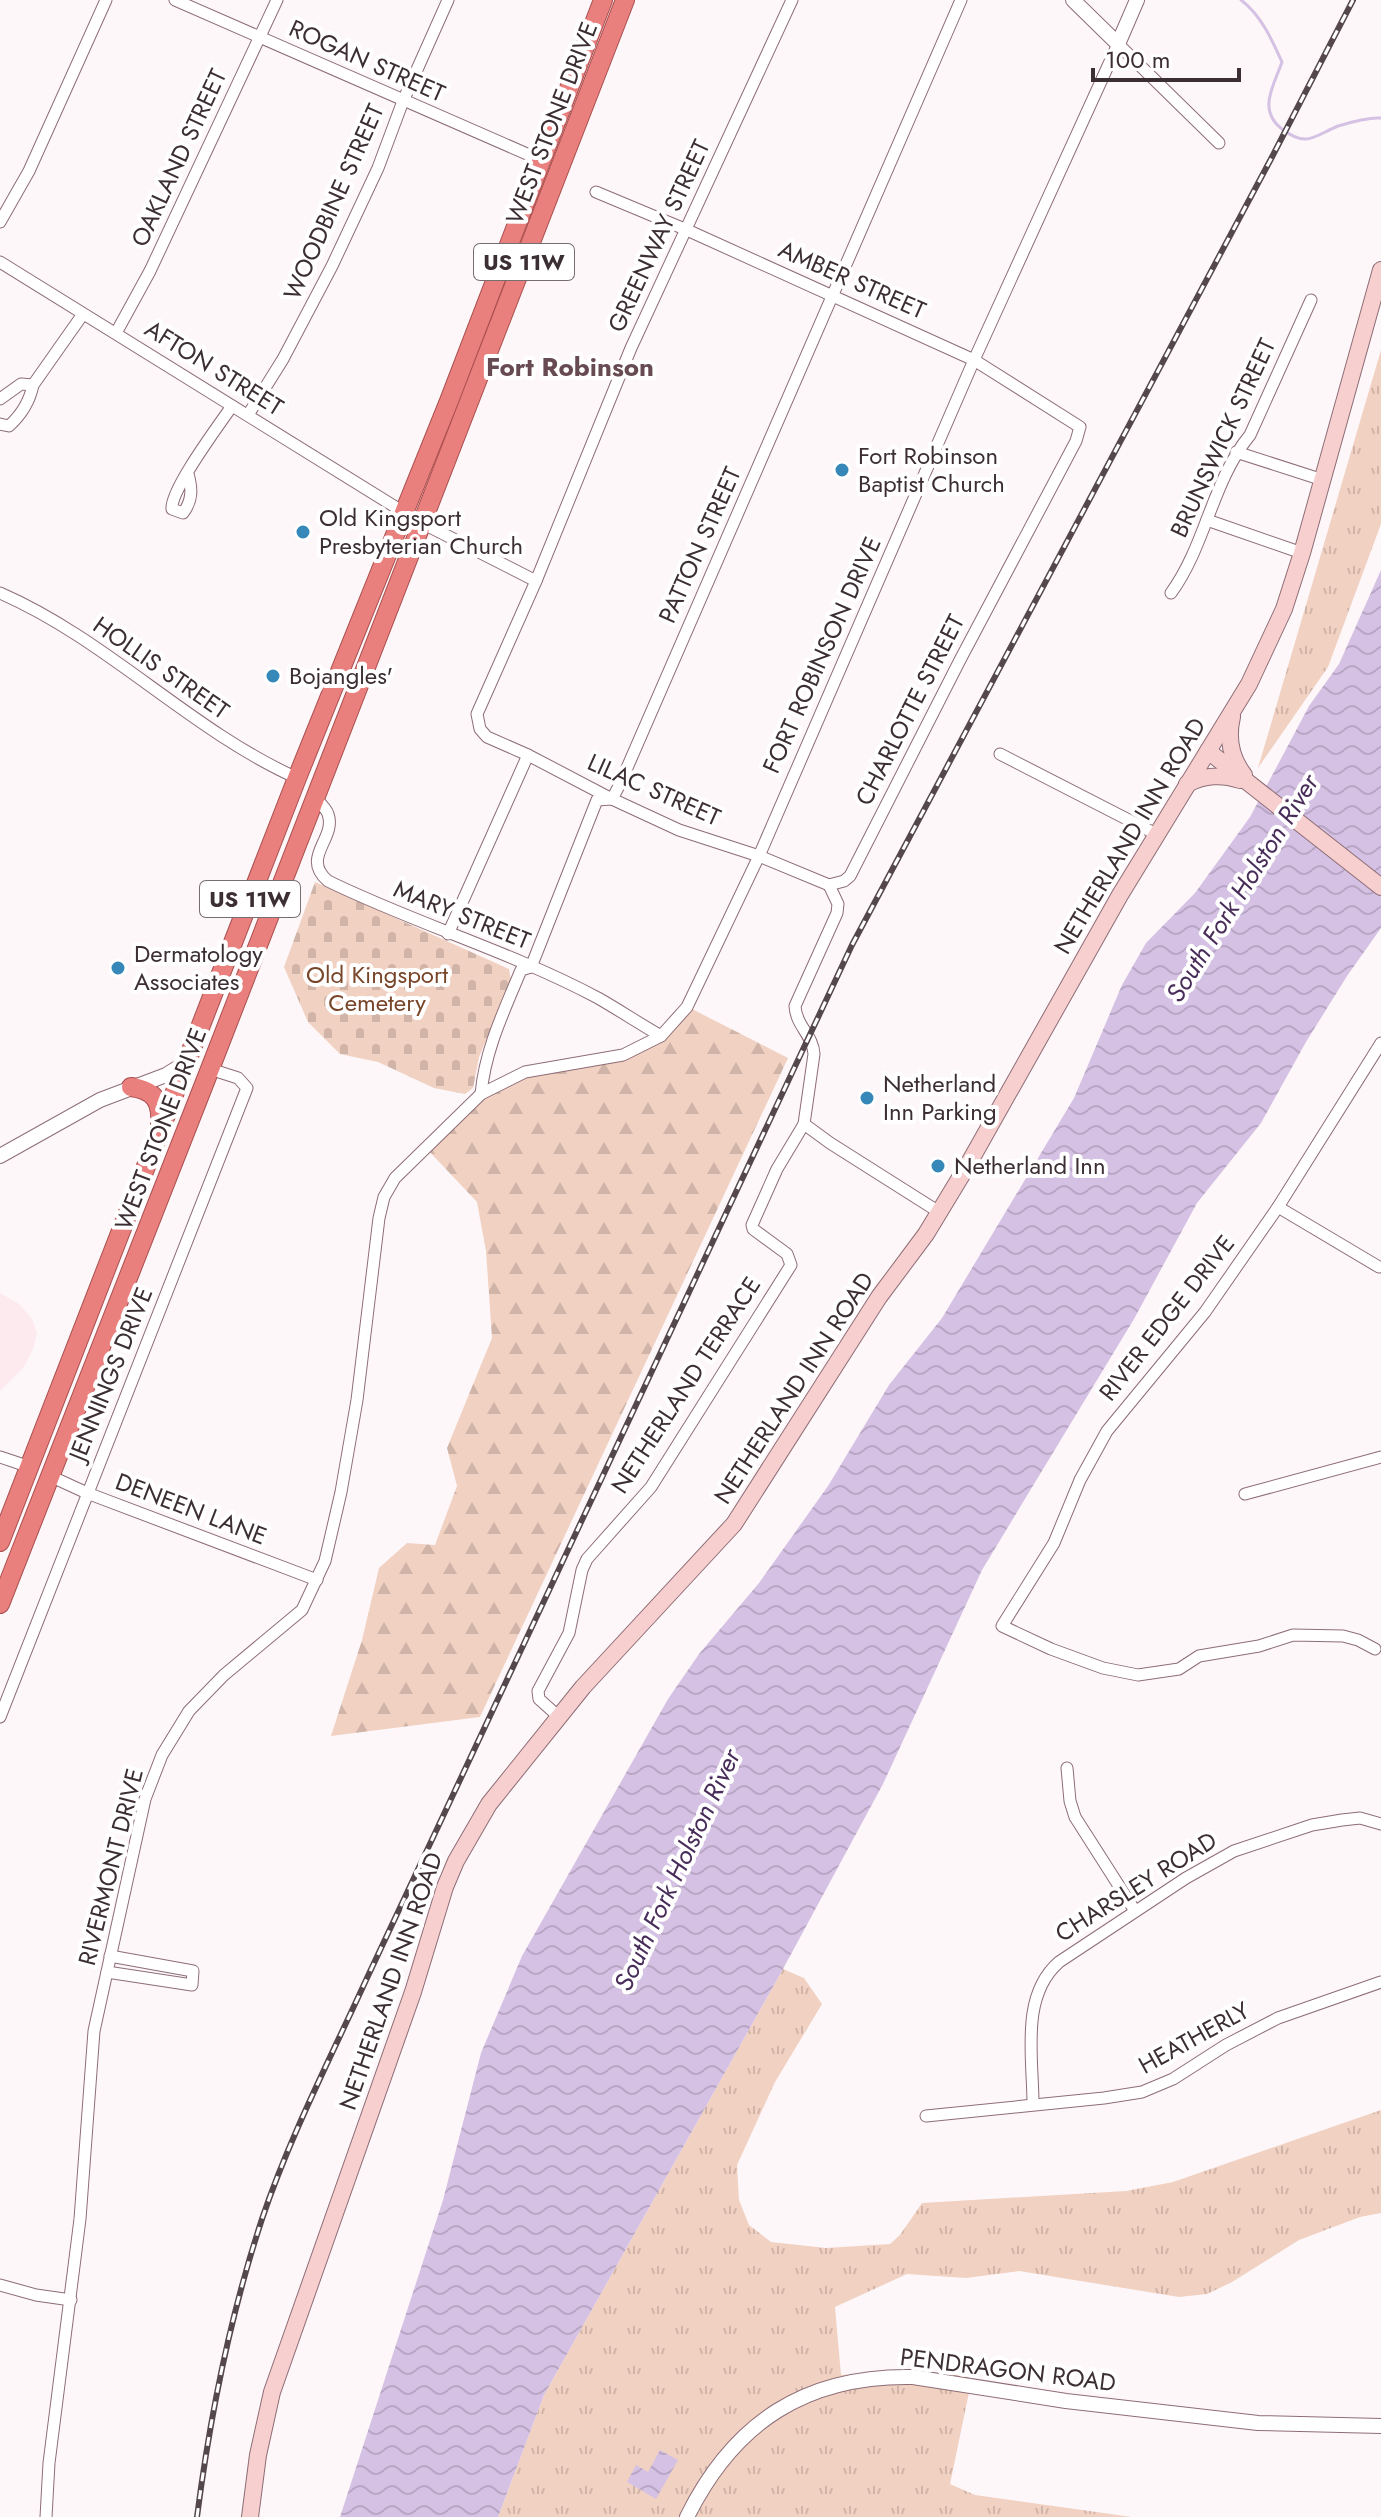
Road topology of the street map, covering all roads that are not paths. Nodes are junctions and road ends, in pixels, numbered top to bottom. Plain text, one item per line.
1 (106, 0) edge
2 (175, 0) edge
3 (277, 0) edge
4 (448, 0) edge
5 (603, 0) edge
6 (625, 0) edge
7 (792, 0) edge
8 (961, 0) edge
9 (1073, 0) edge
10 (1137, 0) edge
11 (261, 38) junction
12 (1118, 44) junction
13 (403, 101) junction
14 (1219, 143) dead end
15 (543, 161) junction
16 (561, 169) junction
17 (596, 192) dead end
18 (0, 222) edge
19 (687, 230) junction
20 (0, 262) edge
21 (1381, 270) edge
22 (833, 295) junction
23 (1311, 300) dead end
24 (83, 314) junction
25 (116, 333) junction
26 (974, 360) junction
27 (33, 385) junction
28 (0, 399) edge
29 (232, 406) junction
30 (248, 415) junction
31 (0, 424) edge
32 (1080, 427) joint
33 (1236, 452) junction
34 (188, 474) dead end
35 (1323, 480) junction
36 (405, 513) junction
37 (1207, 520) junction
38 (422, 523) junction
39 (1302, 553) junction
40 (536, 581) junction
41 (0, 593) edge
42 (1171, 593) dead end
43 (386, 616) junction
44 (359, 625) junction
45 (1236, 708) junction
46 (477, 714) joint
47 (1208, 751) junction
48 (1000, 754) dead end
49 (528, 755) junction
50 (297, 778) junction
51 (1242, 778) junction
52 (1187, 784) junction
53 (315, 798) junction
54 (612, 799) junction
55 (1156, 834) junction
56 (759, 856) junction
57 (829, 885) junction
58 (1381, 887) edge
59 (448, 934) junction
60 (531, 967) junction
61 (661, 1036) junction
62 (1381, 1043) edge
63 (187, 1062) junction
64 (210, 1069) junction
65 (131, 1087) junction
66 (481, 1094) junction
67 (804, 1124) junction
68 (160, 1132) junction
69 (0, 1156) edge
70 (395, 1178) joint
71 (1278, 1207) junction
72 (939, 1212) junction
73 (1379, 1267) dead end
74 (0, 1457) edge
75 (1381, 1457) edge
76 (30, 1467) junction
77 (50, 1476) junction
78 (87, 1493) junction
79 (1245, 1494) dead end
80 (0, 1542) edge
81 (317, 1580) junction
82 (0, 1604) edge
83 (1375, 1649) dead end
84 (0, 1717) edge
85 (559, 1717) junction
86 (1067, 1768) dead end
87 (1381, 1824) edge
88 (1135, 1911) junction
89 (110, 1956) junction
90 (107, 1972) junction
91 (1381, 1982) edge
92 (1033, 2104) junction
93 (926, 2116) dead end
94 (0, 2285) edge
95 (71, 2300) junction
96 (1381, 2426) edge
97 (46, 2517) edge
98 (250, 2517) edge
99 (687, 2517) edge

1 - 18 street
2 - 11 street, ROGAN STREET
3 - 11 street, OAKLAND STREET
4 - 13 street, WOODBINE STREET
5 - 15 highway, WEST STONE DRIVE / US 11W
6 - 16 highway, WEST STONE DRIVE / US 11W
7 - 19 street, GREENWAY STREET
8 - 22 street, PATTON STREET
9 - 12 street
10 - 12 street, FORT ROBINSON DRIVE
11 - 13 street, ROGAN STREET
11 - 25 street, OAKLAND STREET
12 - 14 street
12 - 26 street, FORT ROBINSON DRIVE
13 - 15 street, ROGAN STREET
13 - 30 street, WOODBINE STREET
15 - 16 highway
15 - 36 highway, WEST STONE DRIVE / US 11W
16 - 38 highway, WEST STONE DRIVE / US 11W
17 - 19 street, AMBER STREET
19 - 22 street, AMBER STREET
19 - 40 street, GREENWAY STREET
20 - 24 street, AFTON STREET
21 - 35 main road, NETHERLAND INN ROAD
22 - 26 street, AMBER STREET
22 - 54 street, PATTON STREET
23 - 33 street, BRUNSWICK STREET
24 - 25 street, AFTON STREET
24 - 27 street
25 - 29 street, AFTON STREET
26 - 32 street, AMBER STREET
26 - 56 street, FORT ROBINSON DRIVE
27 - 28 street
27 - 31 street
29 - 30 street, AFTON STREET
29 - 34 street
30 - 36 street, AFTON STREET
32 - 57 street, CHARLOTTE STREET
33 - 35 street
33 - 37 street, BRUNSWICK STREET
35 - 39 main road, NETHERLAND INN ROAD
36 - 38 highway
36 - 44 highway, WEST STONE DRIVE / US 11W
37 - 39 street
37 - 42 street, BRUNSWICK STREET
38 - 40 street
38 - 43 highway, WEST STONE DRIVE / US 11W
39 - 45 main road, NETHERLAND INN ROAD
40 - 46 street, GREENWAY STREET
41 - 50 street, HOLLIS STREET
43 - 44 highway
43 - 53 highway, WEST STONE DRIVE / US 11W
44 - 50 highway, WEST STONE DRIVE / US 11W
45 - 47 main road, NETHERLAND INN ROAD
45 - 51 main road
46 - 49 street, LILAC STREET
47 - 51 main road
47 - 52 main road, NETHERLAND INN ROAD
48 - 55 street
49 - 54 street, LILAC STREET
49 - 59 street
50 - 53 highway
50 - 63 highway, WEST STONE DRIVE / US 11W
51 - 52 main road
51 - 58 main road
52 - 55 main road, NETHERLAND INN ROAD
53 - 59 street, MARY STREET
53 - 64 highway, WEST STONE DRIVE / US 11W
54 - 56 street, LILAC STREET
54 - 60 street, PATTON STREET
55 - 72 main road, NETHERLAND INN ROAD
56 - 57 street, LILAC STREET
56 - 61 street, FORT ROBINSON DRIVE
57 - 67 street
59 - 60 street, MARY STREET
60 - 61 street, MARY STREET
60 - 66 street, PATTON STREET
61 - 66 street, FORT ROBINSON DRIVE
62 - 71 street, RIVER EDGE DRIVE
63 - 64 highway
63 - 65 street
63 - 68 highway, WEST STONE DRIVE / US 11W
64 - 77 highway, WEST STONE DRIVE / US 11W
64 - 78 street, JENNINGS DRIVE
65 - 68 highway
65 - 69 street
66 - 70 street, FORT ROBINSON DRIVE
67 - 72 street
67 - 85 street, NETHERLAND TERRACE
68 - 76 highway, WEST STONE DRIVE / US 11W
70 - 81 street, RIVERMONT DRIVE
71 - 73 street
71 - 83 street, RIVER EDGE DRIVE
72 - 85 main road, NETHERLAND INN ROAD
74 - 76 street
75 - 79 street
76 - 77 highway
76 - 80 highway, WEST STONE DRIVE / US 11W
77 - 78 street, DENEEN LANE
77 - 82 highway, WEST STONE DRIVE / US 11W
78 - 81 street, DENEEN LANE
78 - 84 street, JENNINGS DRIVE
81 - 89 street, RIVERMONT DRIVE
85 - 98 main road, NETHERLAND INN ROAD
86 - 88 street
87 - 88 street, CHARSLEY ROAD
88 - 92 street, CHARSLEY ROAD
89 - 90 street, RIVERMONT DRIVE
89 - 90 street
90 - 95 street, RIVERMONT DRIVE
91 - 92 street, HEATHERLY
92 - 93 street, HEATHERLY
94 - 95 street
95 - 97 street, RIVERMONT DRIVE
96 - 99 street, PENDRAGON ROAD

